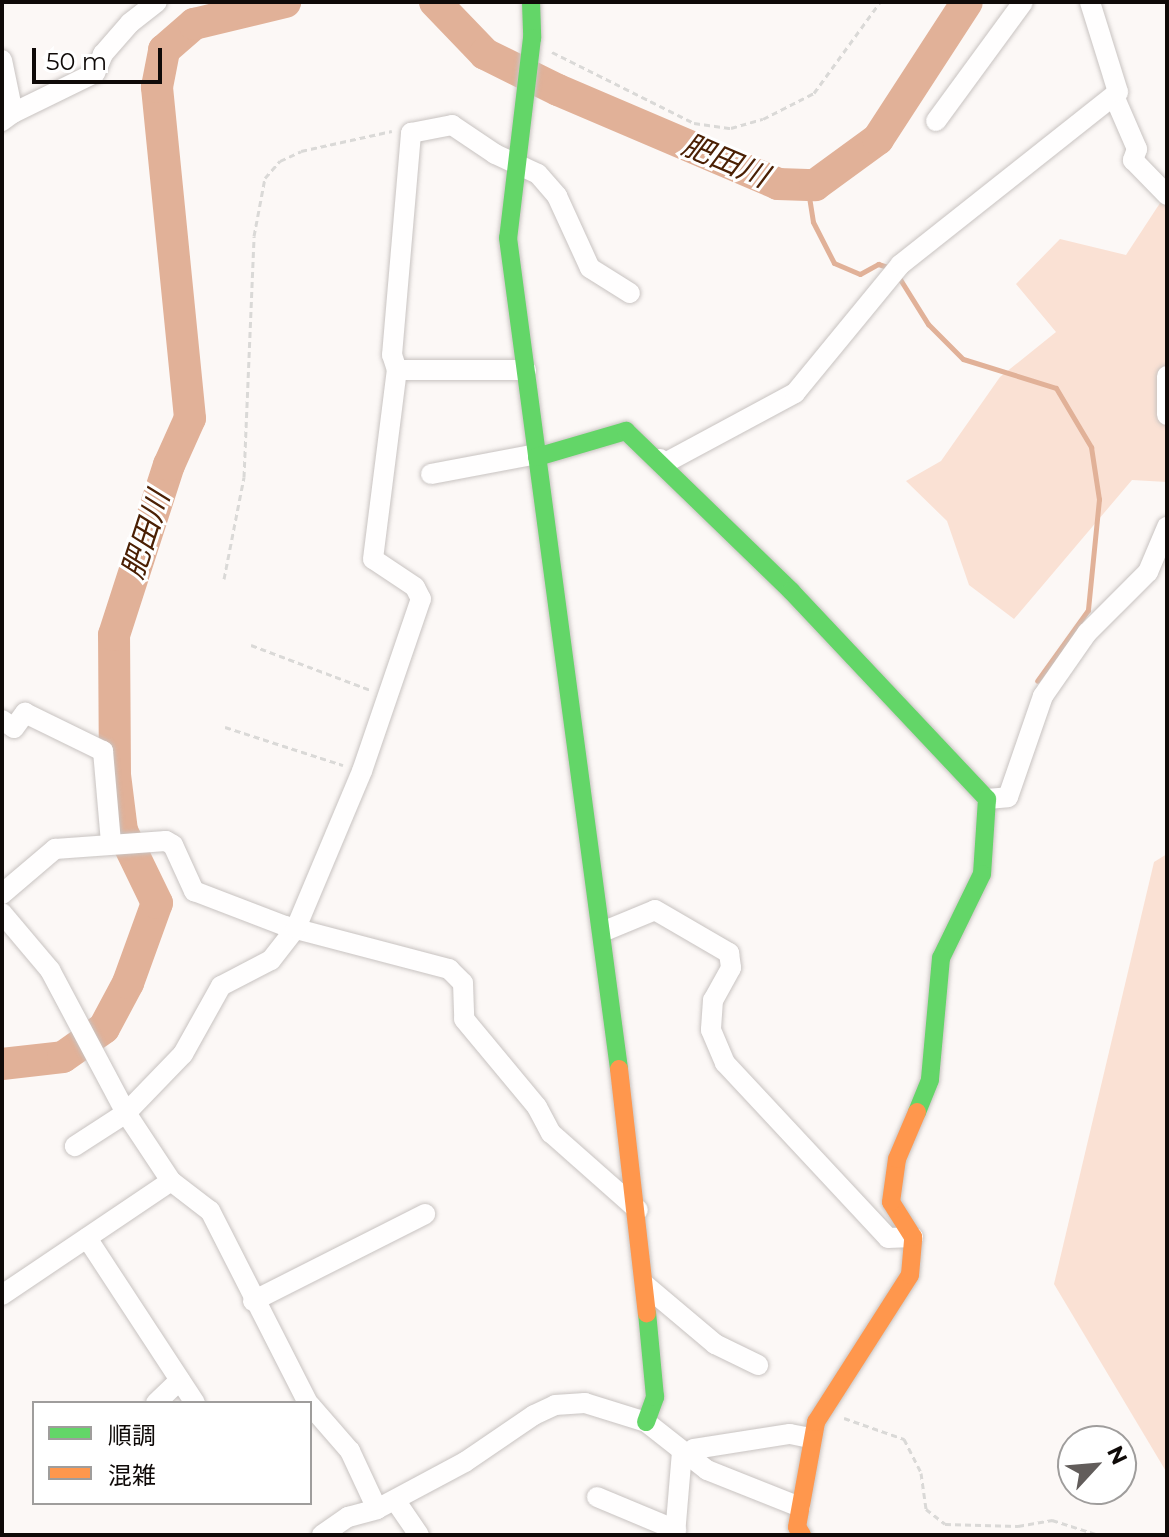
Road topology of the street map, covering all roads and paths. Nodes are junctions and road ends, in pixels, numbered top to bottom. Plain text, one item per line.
1 (157, 2) edge
2 (531, 2) edge
3 (880, 2) edge
4 (1023, 2) edge
5 (1090, 2) edge
6 (531, 44) junction
7 (2, 60) edge
8 (1114, 96) junction
9 (8, 117) edge
10 (936, 121) dead end
11 (411, 133) junction
12 (514, 165) junction
13 (1167, 195) edge
14 (630, 293) dead end
15 (397, 370) junction
16 (526, 370) junction
17 (1167, 376) edge
18 (1167, 415) edge
19 (537, 456) junction
20 (660, 459) junction
21 (431, 474) dead end
22 (1167, 527) edge
23 (224, 579) dead end
24 (251, 645) dead end
25 (388, 697) junction
26 (2, 720) edge
27 (225, 727) dead end
28 (362, 771) junction
29 (987, 799) junction
30 (112, 843) junction
31 (2, 894) edge
32 (2, 913) edge
33 (296, 928) junction
34 (602, 932) junction
35 (126, 1113) junction
36 (75, 1146) dead end
37 (171, 1181) junction
38 (638, 1210) junction
39 (425, 1214) dead end
40 (913, 1237) junction
41 (87, 1238) junction
42 (645, 1285) junction
43 (2, 1295) edge
44 (253, 1301) junction
45 (758, 1365) dead end
46 (180, 1380) junction
47 (158, 1401) edge
48 (194, 1401) edge
49 (307, 1401) edge
50 (312, 1407) edge
51 (826, 1409) junction
52 (646, 1422) junction
53 (810, 1438) junction
54 (685, 1454) junction
55 (597, 1497) dead end
56 (386, 1504) junction
57 (800, 1507) junction
58 (676, 1532) edge
59 (322, 1535) edge
60 (419, 1535) edge
61 (802, 1535) edge
62 (1096, 1535) edge

1 - 9 street
2 - 6 street
3 - 6 path
4 - 10 street
5 - 8 street
6 - 12 street
7 - 9 street
8 - 13 street
8 - 20 street
11 - 12 street
11 - 15 street
11 - 23 path
12 - 14 street
12 - 16 street
15 - 16 street
15 - 25 street
16 - 19 street
17 - 18 street
19 - 20 street
19 - 21 street
19 - 34 street
20 - 29 street
22 - 29 street
24 - 25 path
25 - 28 street
26 - 30 street
27 - 28 path
28 - 33 street
29 - 40 street
30 - 31 street
30 - 33 street
32 - 35 street
33 - 35 street
33 - 38 street
34 - 38 street
34 - 40 street
35 - 36 street
35 - 37 street
37 - 41 street
37 - 44 street
38 - 42 street
39 - 44 street
40 - 51 street
41 - 43 street
41 - 46 street
42 - 45 street
42 - 52 street
44 - 49 street
46 - 47 street
46 - 48 street
50 - 56 street
51 - 53 street
51 - 62 path
52 - 54 street
52 - 56 street
53 - 54 street
53 - 57 street
54 - 57 street
54 - 58 street
55 - 58 street
56 - 59 street
56 - 60 street
57 - 61 street

